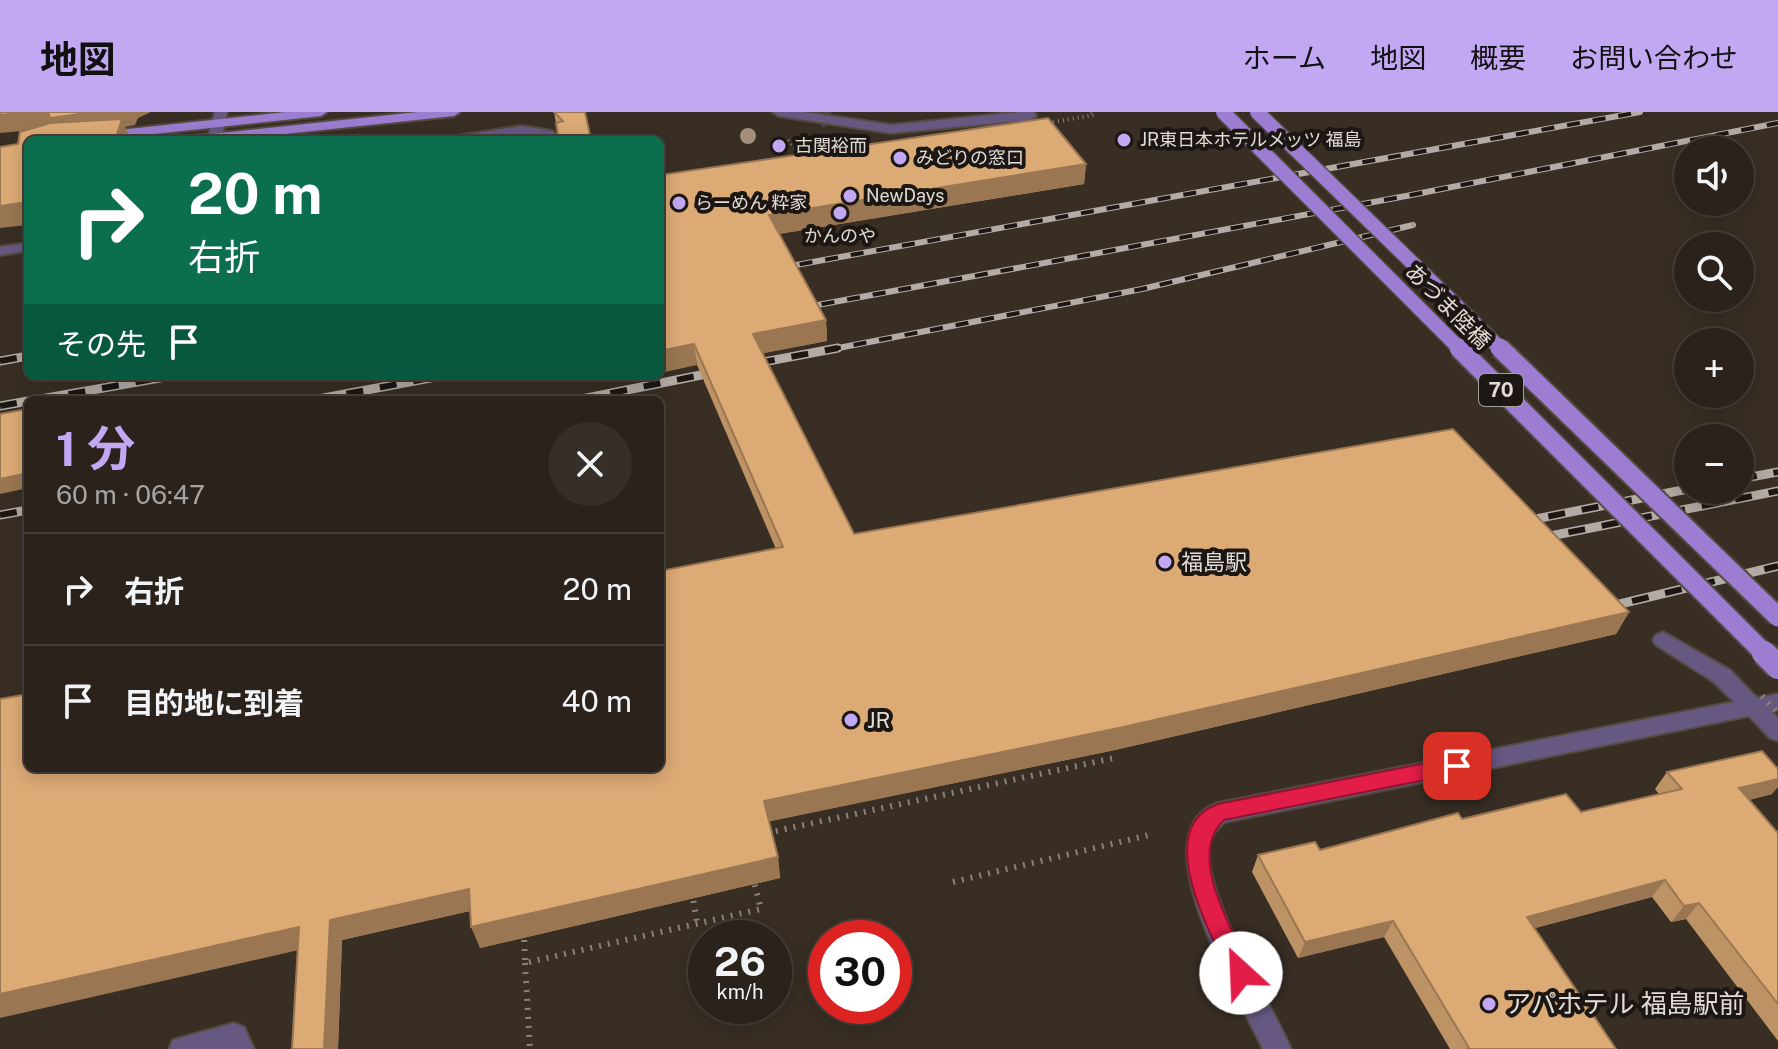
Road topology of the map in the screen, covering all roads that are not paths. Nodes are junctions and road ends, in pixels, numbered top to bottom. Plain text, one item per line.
1 (321, 112) edge
2 (454, 112) edge
3 (779, 112) edge
4 (1027, 112) edge
5 (1223, 112) edge
6 (1257, 112) edge
7 (990, 116) edge
8 (220, 118) edge
9 (92, 136) edge
10 (240, 136) edge
11 (483, 136) edge
12 (552, 136) edge
13 (24, 248) edge
14 (0, 251) edge
15 (1778, 617) edge
16 (1663, 640) dead end
17 (1778, 667) edge
18 (1767, 704) edge
19 (1778, 732) edge
20 (183, 1049) edge
21 (240, 1049) edge
22 (1277, 1049) edge

1 - 8 main road
2 - 10 main road
3 - 7 street
4 - 7 street
5 - 17 main road, あづま陸橋 / 70, bridge
6 - 15 main road, あづま陸橋 / 70, bridge
8 - 9 main road
11 - 12 street
13 - 14 street
16 - 18 street
18 - 19 street
18 - 22 street
20 - 21 street

